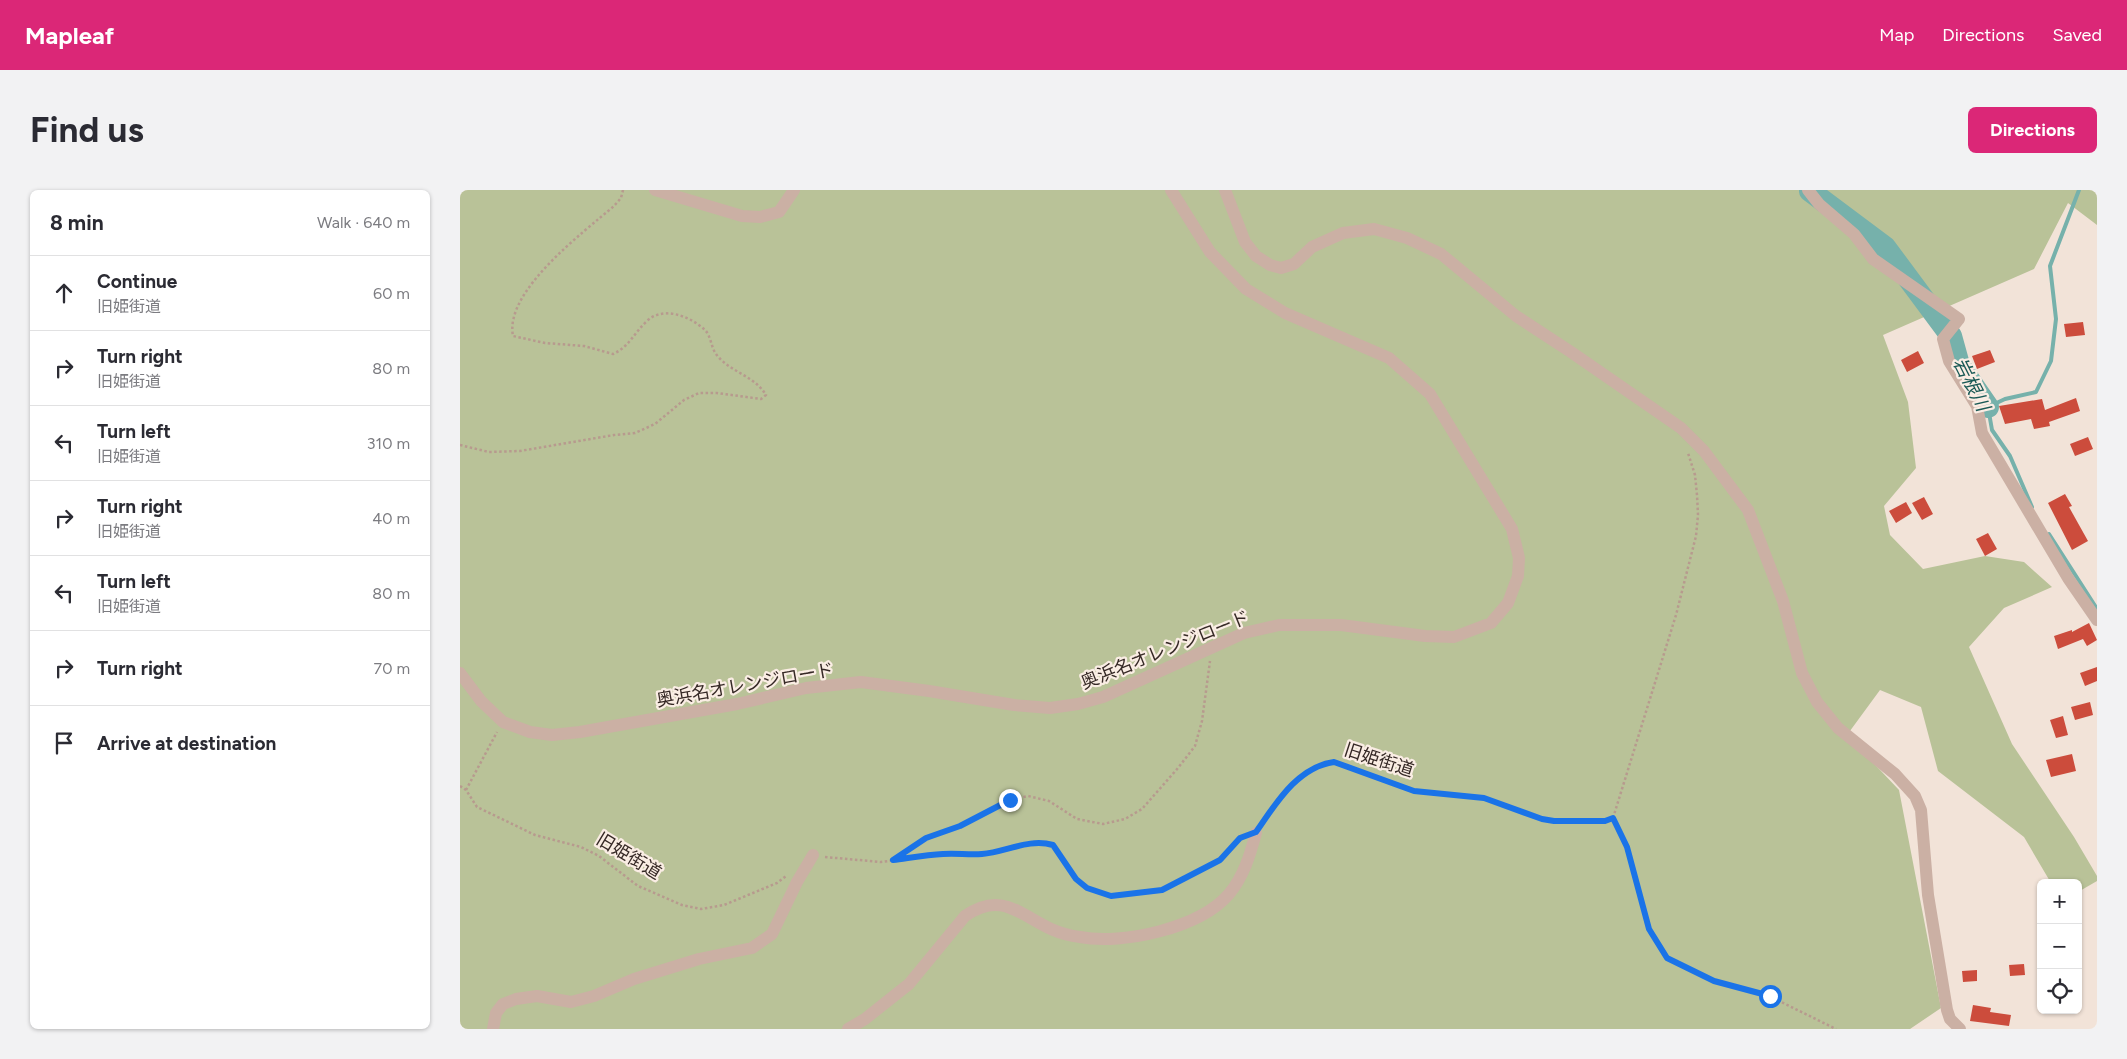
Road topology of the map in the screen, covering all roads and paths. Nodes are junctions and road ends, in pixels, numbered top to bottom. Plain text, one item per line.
1 (623, 190) edge
2 (655, 190) edge
3 (794, 190) edge
4 (1171, 190) edge
5 (1225, 190) edge
6 (1808, 190) edge
7 (460, 445) edge
8 (1687, 450) dead end
9 (2097, 620) edge
10 (1212, 646) junction
11 (460, 673) edge
12 (503, 722) junction
13 (460, 786) edge
14 (466, 790) junction
15 (1613, 818) junction
16 (1256, 832) junction
17 (813, 855) joint
18 (893, 860) junction
19 (792, 872) dead end
20 (1959, 1028) edge
21 (493, 1029) edge
22 (848, 1029) edge
23 (1836, 1029) edge

1 - 7 path
2 - 3 street
4 - 10 street, 奥浜名オレンジロード
5 - 20 street
6 - 9 street
8 - 15 path
10 - 12 street, 奥浜名オレンジロード
10 - 18 path
11 - 12 street, 奥浜名オレンジロード
12 - 14 path
13 - 14 path, 旧姫街道
14 - 19 path, 旧姫街道
15 - 16 path, 旧姫街道
15 - 23 path
16 - 18 path, 旧姫街道
16 - 22 street
17 - 18 path, 旧姫街道
17 - 21 street

